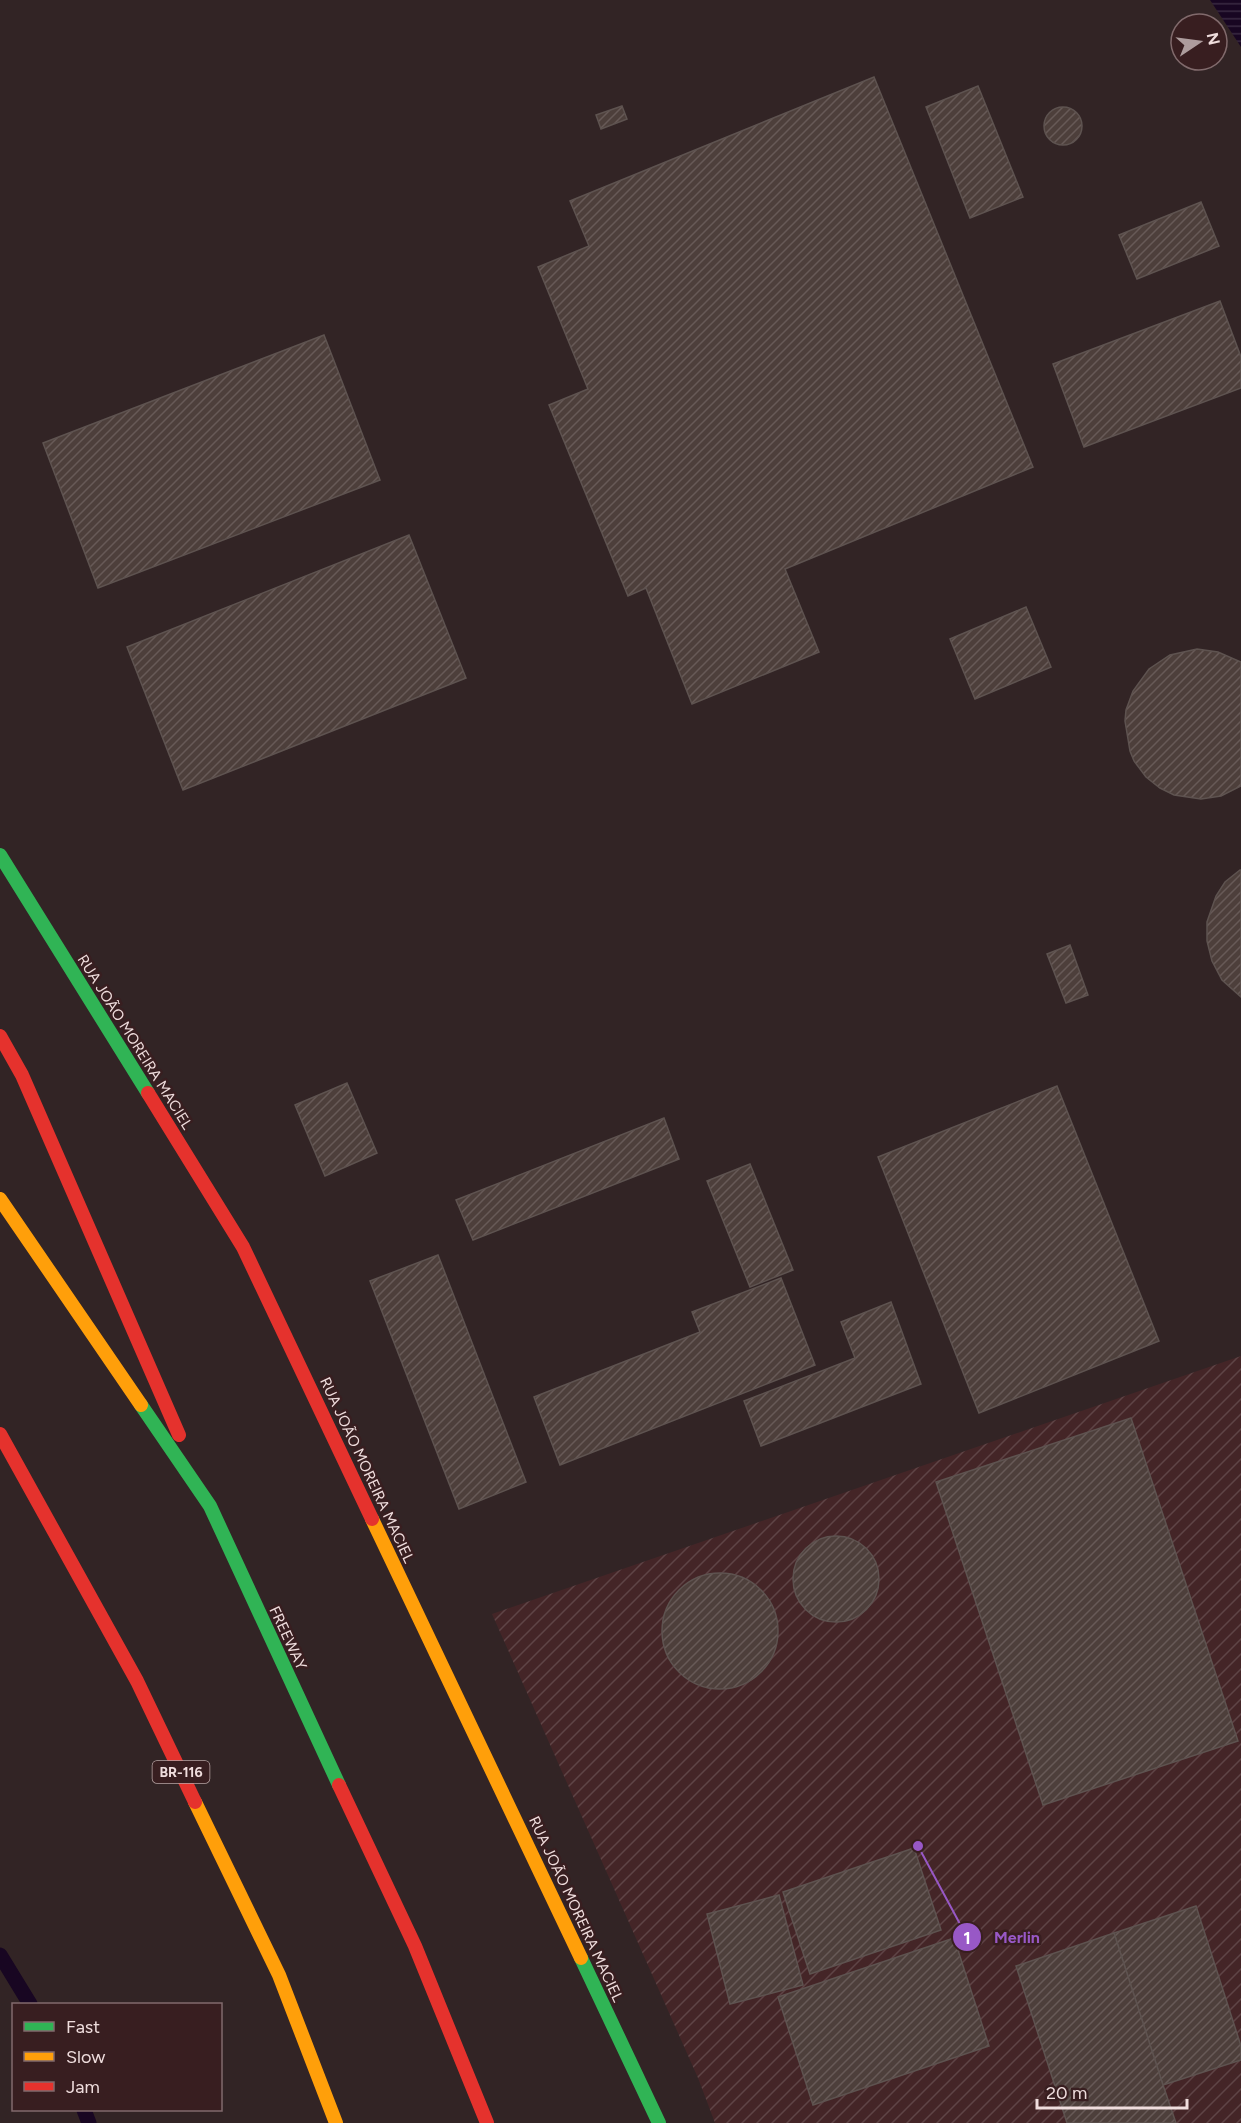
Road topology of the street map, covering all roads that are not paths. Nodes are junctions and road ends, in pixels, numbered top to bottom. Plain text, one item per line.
1 (0, 855) edge
2 (0, 1036) edge
3 (0, 1199) edge
4 (0, 1434) edge
5 (210, 1506) junction
6 (336, 2123) edge
7 (487, 2123) edge
8 (659, 2123) edge

1 - 8 main road, RUA JOÃO MOREIRA MACIEL
2 - 5 main road
3 - 5 main road, FREEWAY
4 - 6 main road, BR-116
5 - 7 main road, FREEWAY

